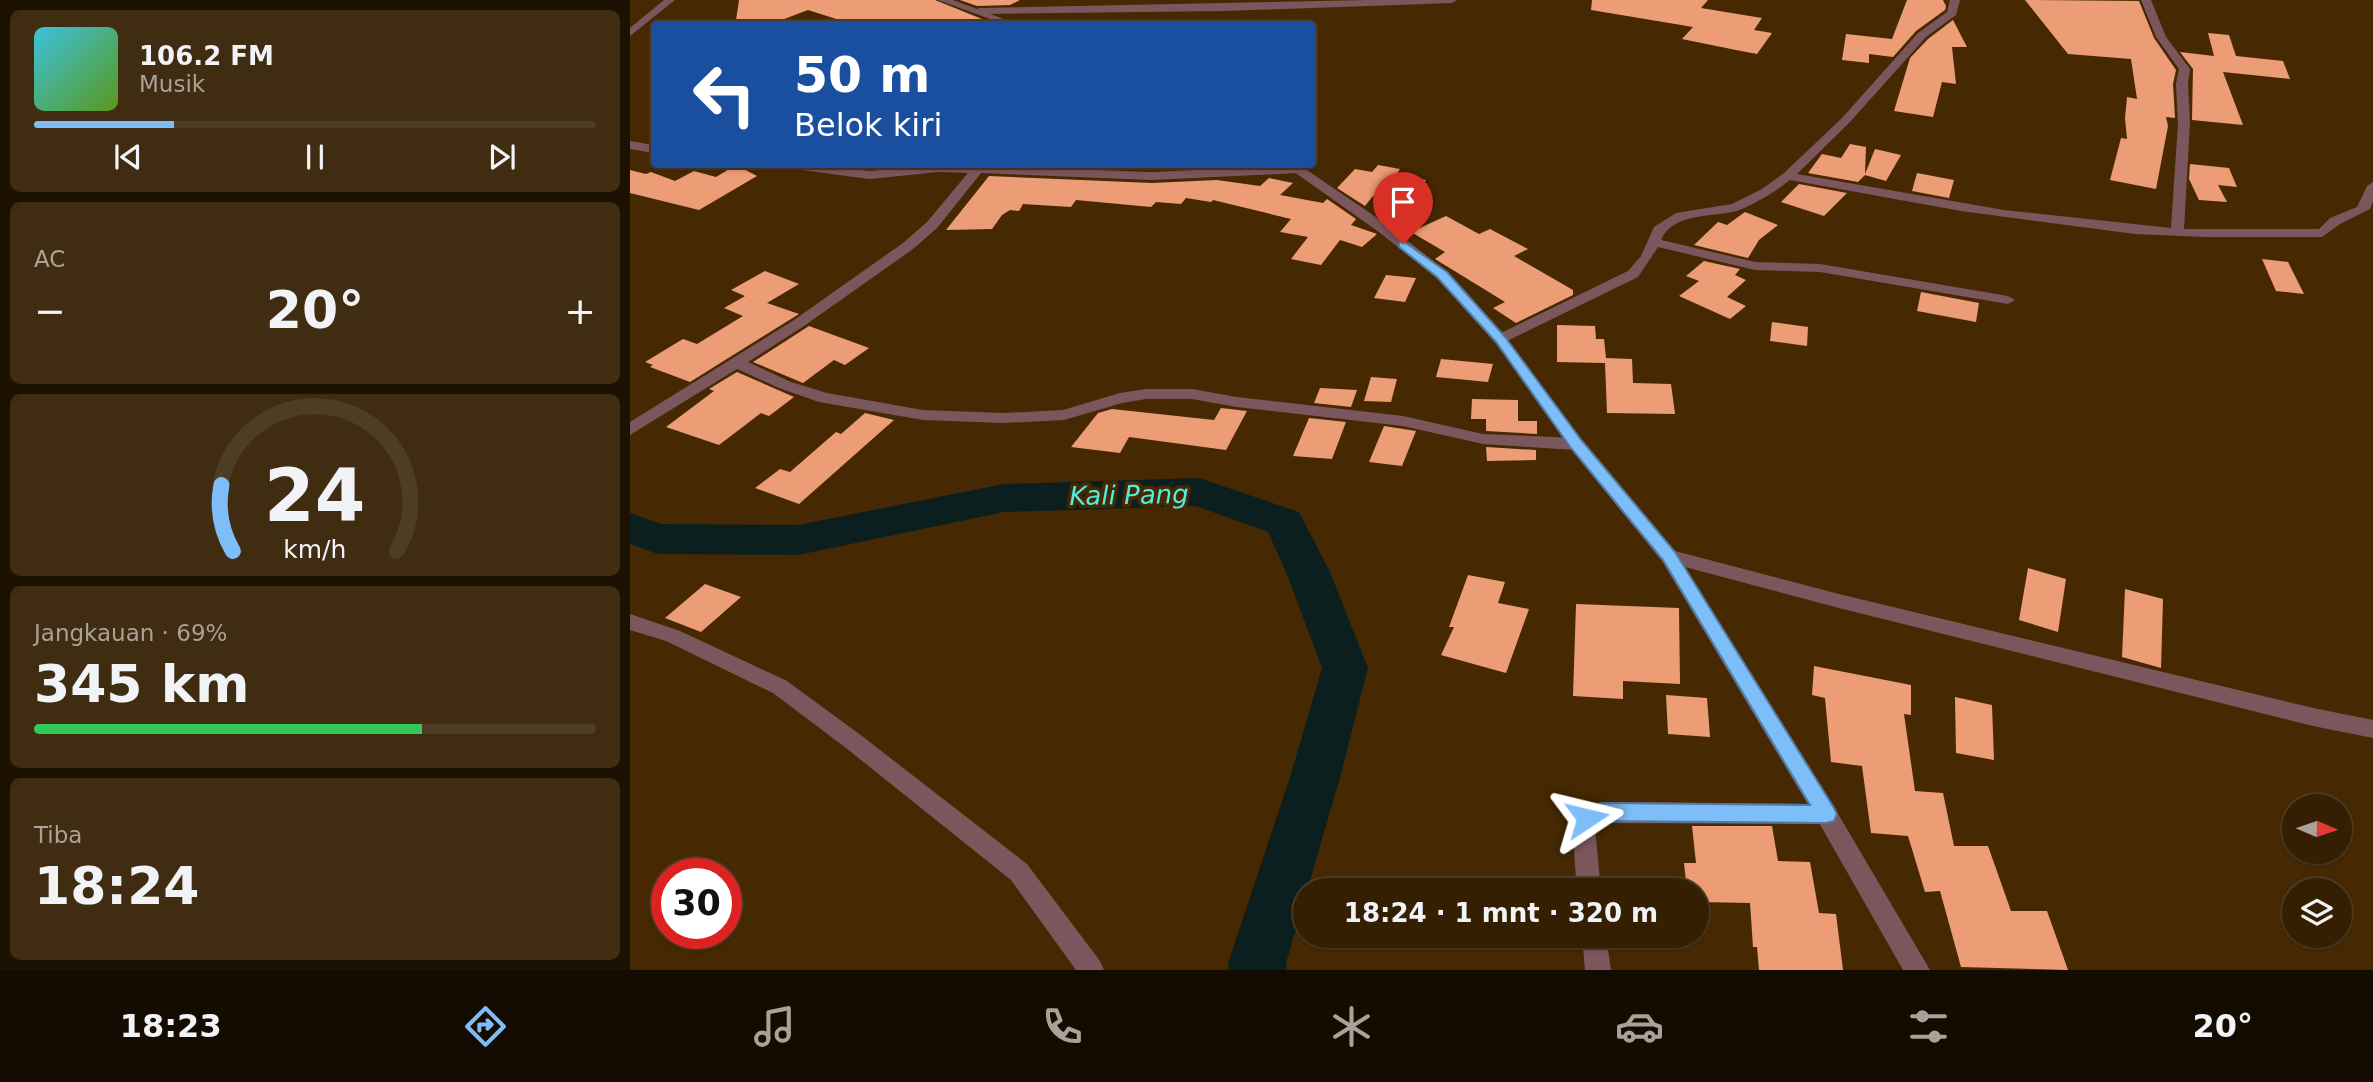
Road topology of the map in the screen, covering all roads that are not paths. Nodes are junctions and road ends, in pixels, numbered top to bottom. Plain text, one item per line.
1 (670, 0) edge
2 (943, 0) edge
3 (1443, 0) edge
4 (1452, 0) edge
5 (1955, 0) edge
6 (2146, 0) edge
7 (1270, 3) edge
8 (979, 11) junction
9 (1004, 21) edge
10 (630, 33) edge
11 (630, 145) edge
12 (651, 148) edge
13 (817, 168) edge
14 (939, 168) edge
15 (939, 168) edge
16 (1278, 168) edge
17 (1295, 168) edge
18 (976, 171) junction
19 (1788, 176) junction
20 (2373, 186) edge
21 (2370, 202) edge
22 (2177, 232) junction
23 (1653, 242) junction
24 (2008, 300) dead end
25 (1500, 340) junction
26 (737, 363) junction
27 (630, 430) edge
28 (1576, 444) junction
29 (1669, 556) junction
30 (630, 622) edge
31 (2373, 729) edge
32 (1826, 814) junction
33 (1588, 878) edge
34 (1595, 948) edge
35 (1091, 970) edge
36 (1598, 970) edge
37 (1917, 970) edge

1 - 10 street
2 - 8 street
3 - 4 street
3 - 7 street
5 - 19 street
6 - 22 street
7 - 8 street
8 - 9 street
11 - 12 street
13 - 14 street
15 - 18 street
16 - 18 street
17 - 25 street
18 - 26 street
19 - 22 street
19 - 23 street
20 - 21 street
21 - 22 street
23 - 24 street
23 - 25 street
25 - 28 street
26 - 27 street
26 - 28 street
28 - 29 street
29 - 31 street
29 - 32 street
30 - 35 street
32 - 33 street
32 - 37 street
34 - 36 street

